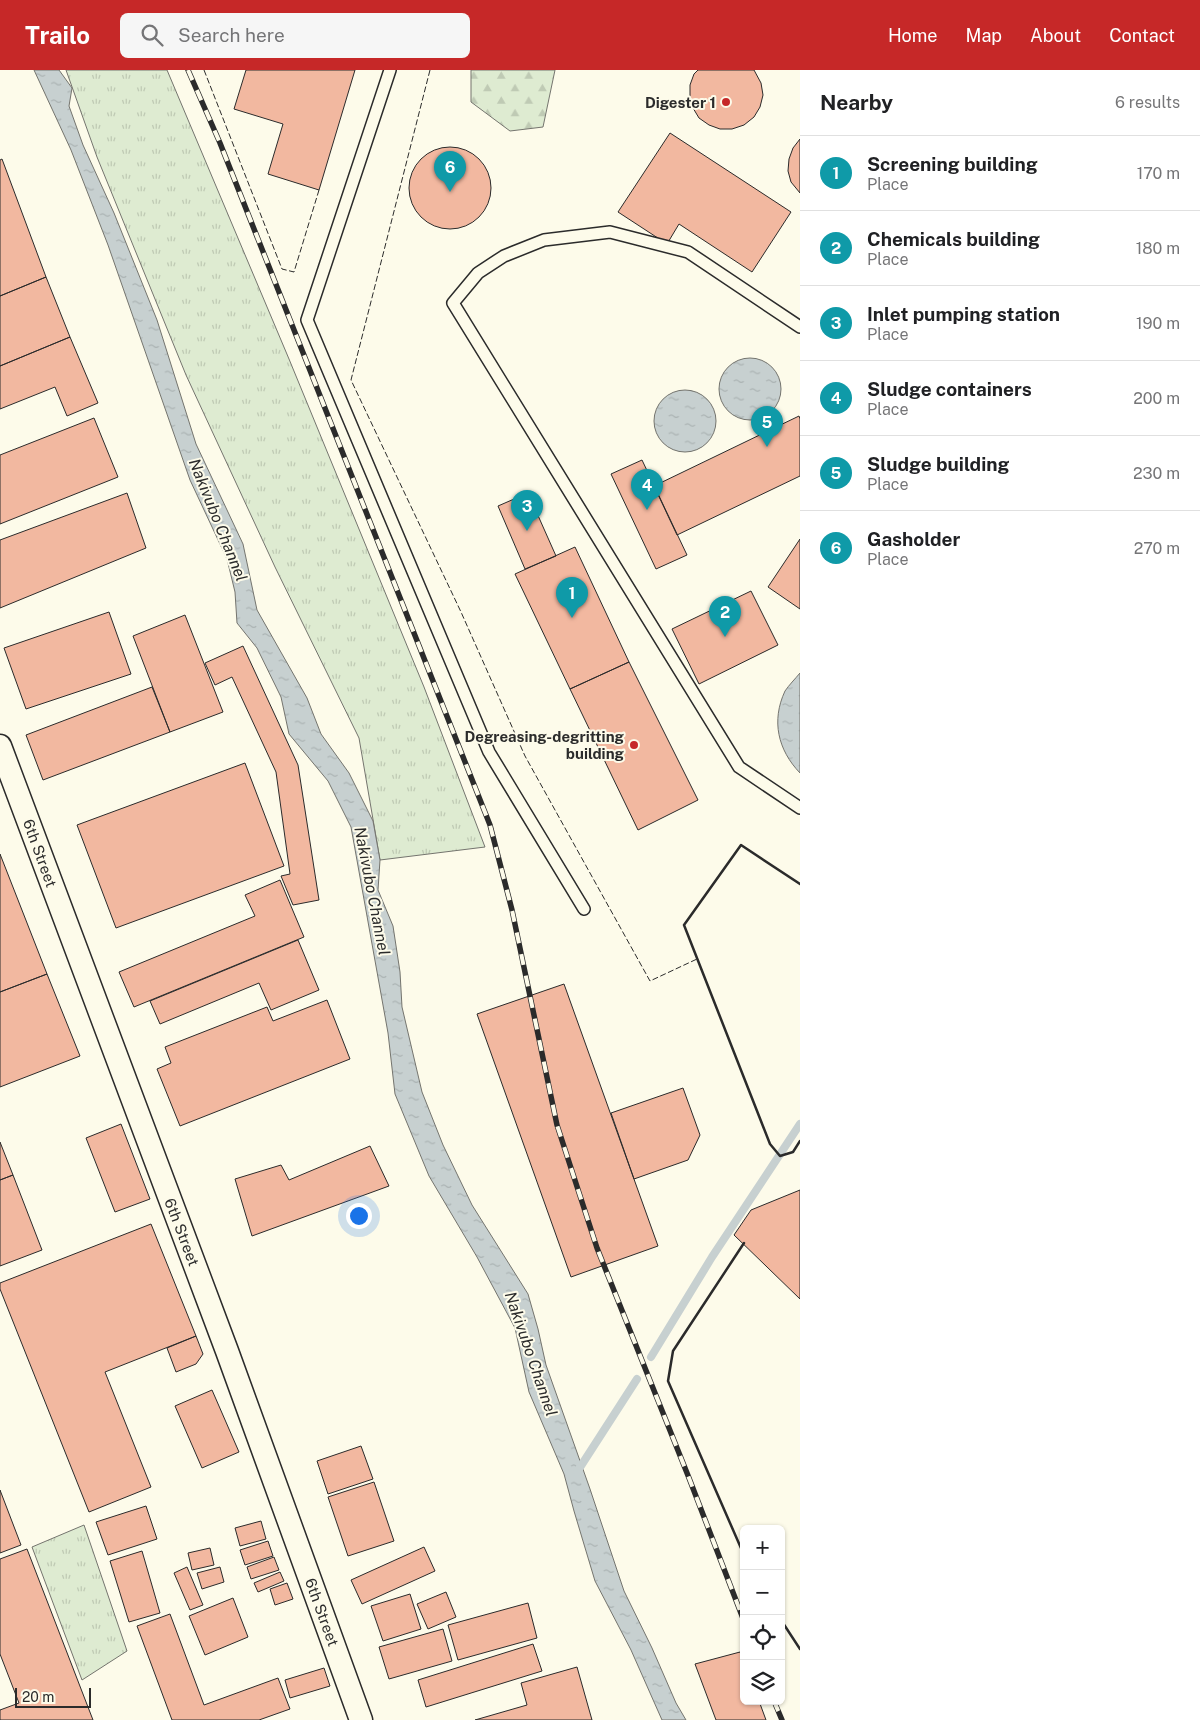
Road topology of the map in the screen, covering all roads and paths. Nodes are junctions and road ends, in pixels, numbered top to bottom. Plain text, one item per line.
1 (390, 70) edge
2 (800, 327) edge
3 (0, 746) edge
4 (800, 808) edge
5 (584, 909) dead end
6 (361, 1720) edge

1 - 5 lane
2 - 4 lane
3 - 6 street, 6th Street

